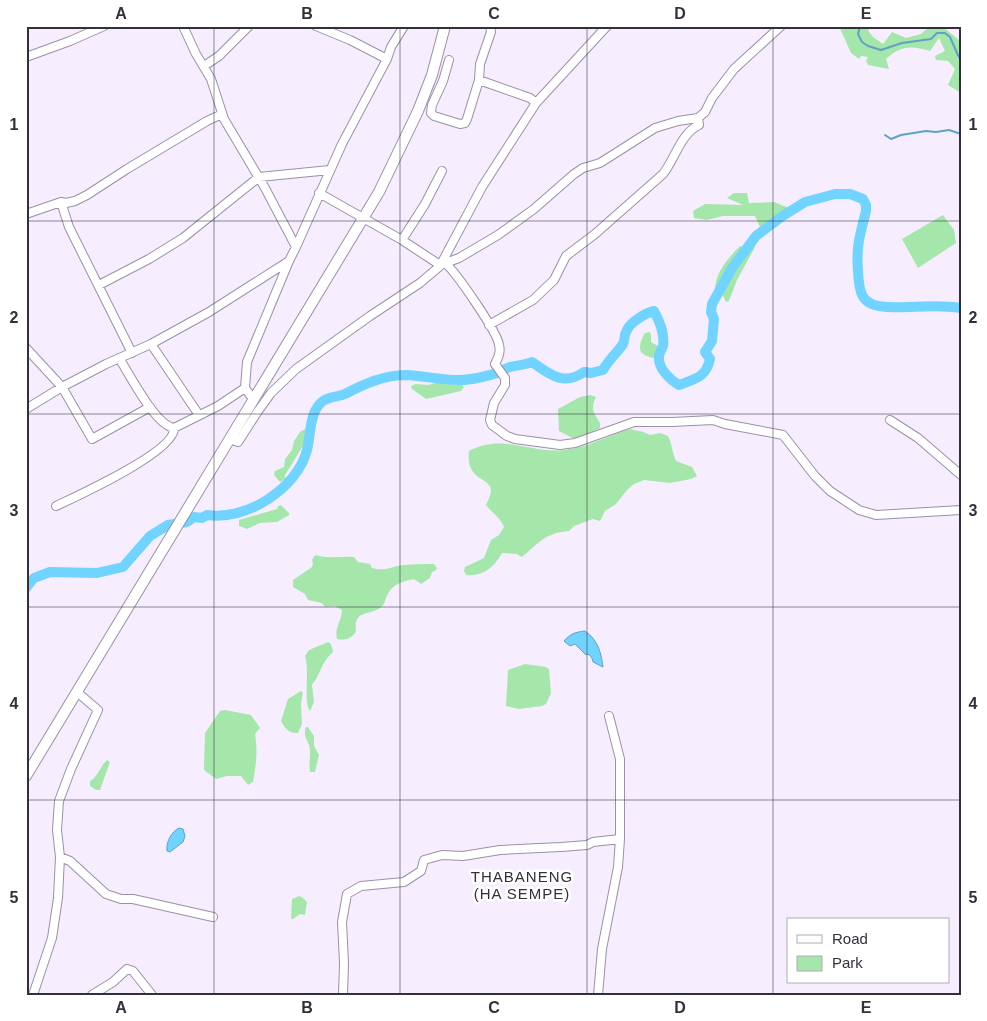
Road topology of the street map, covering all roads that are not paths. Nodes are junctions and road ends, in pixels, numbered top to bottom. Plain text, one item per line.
1 (104, 26) edge
2 (183, 26) edge
3 (249, 26) edge
4 (316, 26) edge
5 (404, 26) edge
6 (445, 26) edge
7 (490, 26) edge
8 (606, 26) edge
9 (781, 26) edge
10 (26, 57) edge
11 (387, 59) junction
12 (449, 60) dead end
13 (204, 66) junction
14 (479, 80) junction
15 (536, 103) junction
16 (222, 114) junction
17 (698, 118) junction
18 (330, 170) junction
19 (442, 171) dead end
20 (259, 177) junction
21 (319, 193) junction
22 (61, 202) junction
23 (26, 214) edge
24 (363, 218) junction
25 (402, 240) junction
26 (296, 247) junction
27 (289, 261) junction
28 (443, 264) junction
29 (99, 285) junction
30 (489, 325) junction
31 (151, 344) junction
32 (26, 348) edge
33 (132, 353) junction
34 (119, 358) junction
35 (62, 387) junction
36 (245, 388) junction
37 (253, 398) junction
38 (150, 406) junction
39 (26, 409) edge
40 (199, 415) junction
41 (890, 420) dead end
42 (174, 428) junction
43 (229, 439) junction
44 (961, 475) edge
45 (56, 506) dead end
46 (961, 510) edge
47 (77, 692) junction
48 (609, 716) dead end
49 (26, 776) edge
50 (620, 839) junction
51 (60, 856) junction
52 (213, 917) dead end
53 (33, 995) edge
54 (92, 995) edge
55 (152, 995) edge
56 (343, 995) edge
57 (598, 995) edge

1 - 10 street
2 - 13 street
3 - 13 street
4 - 11 street
5 - 11 street
6 - 24 main road
7 - 14 street
8 - 15 street
9 - 17 street
11 - 18 street
12 - 14 street
13 - 16 street
14 - 15 street
15 - 28 street
16 - 20 street
16 - 22 street
17 - 28 street
17 - 30 street
18 - 20 street
18 - 21 street
19 - 25 street
20 - 26 street
20 - 29 street
21 - 24 street
21 - 26 street
22 - 23 street
22 - 29 street
24 - 25 street
24 - 37 main road
25 - 28 street
26 - 27 street
27 - 31 street
27 - 36 street
28 - 30 street
28 - 43 street
29 - 33 street
30 - 46 street
31 - 33 street
31 - 40 street
32 - 35 street
33 - 34 street
34 - 35 street
34 - 38 street
35 - 38 street
35 - 39 street
36 - 37 street
36 - 40 street
37 - 43 main road
38 - 42 street
40 - 42 street
41 - 44 street
42 - 45 street
43 - 47 main road
47 - 49 main road
47 - 51 street
48 - 50 street
50 - 56 street
50 - 57 street
51 - 52 street
51 - 53 street
54 - 55 street

